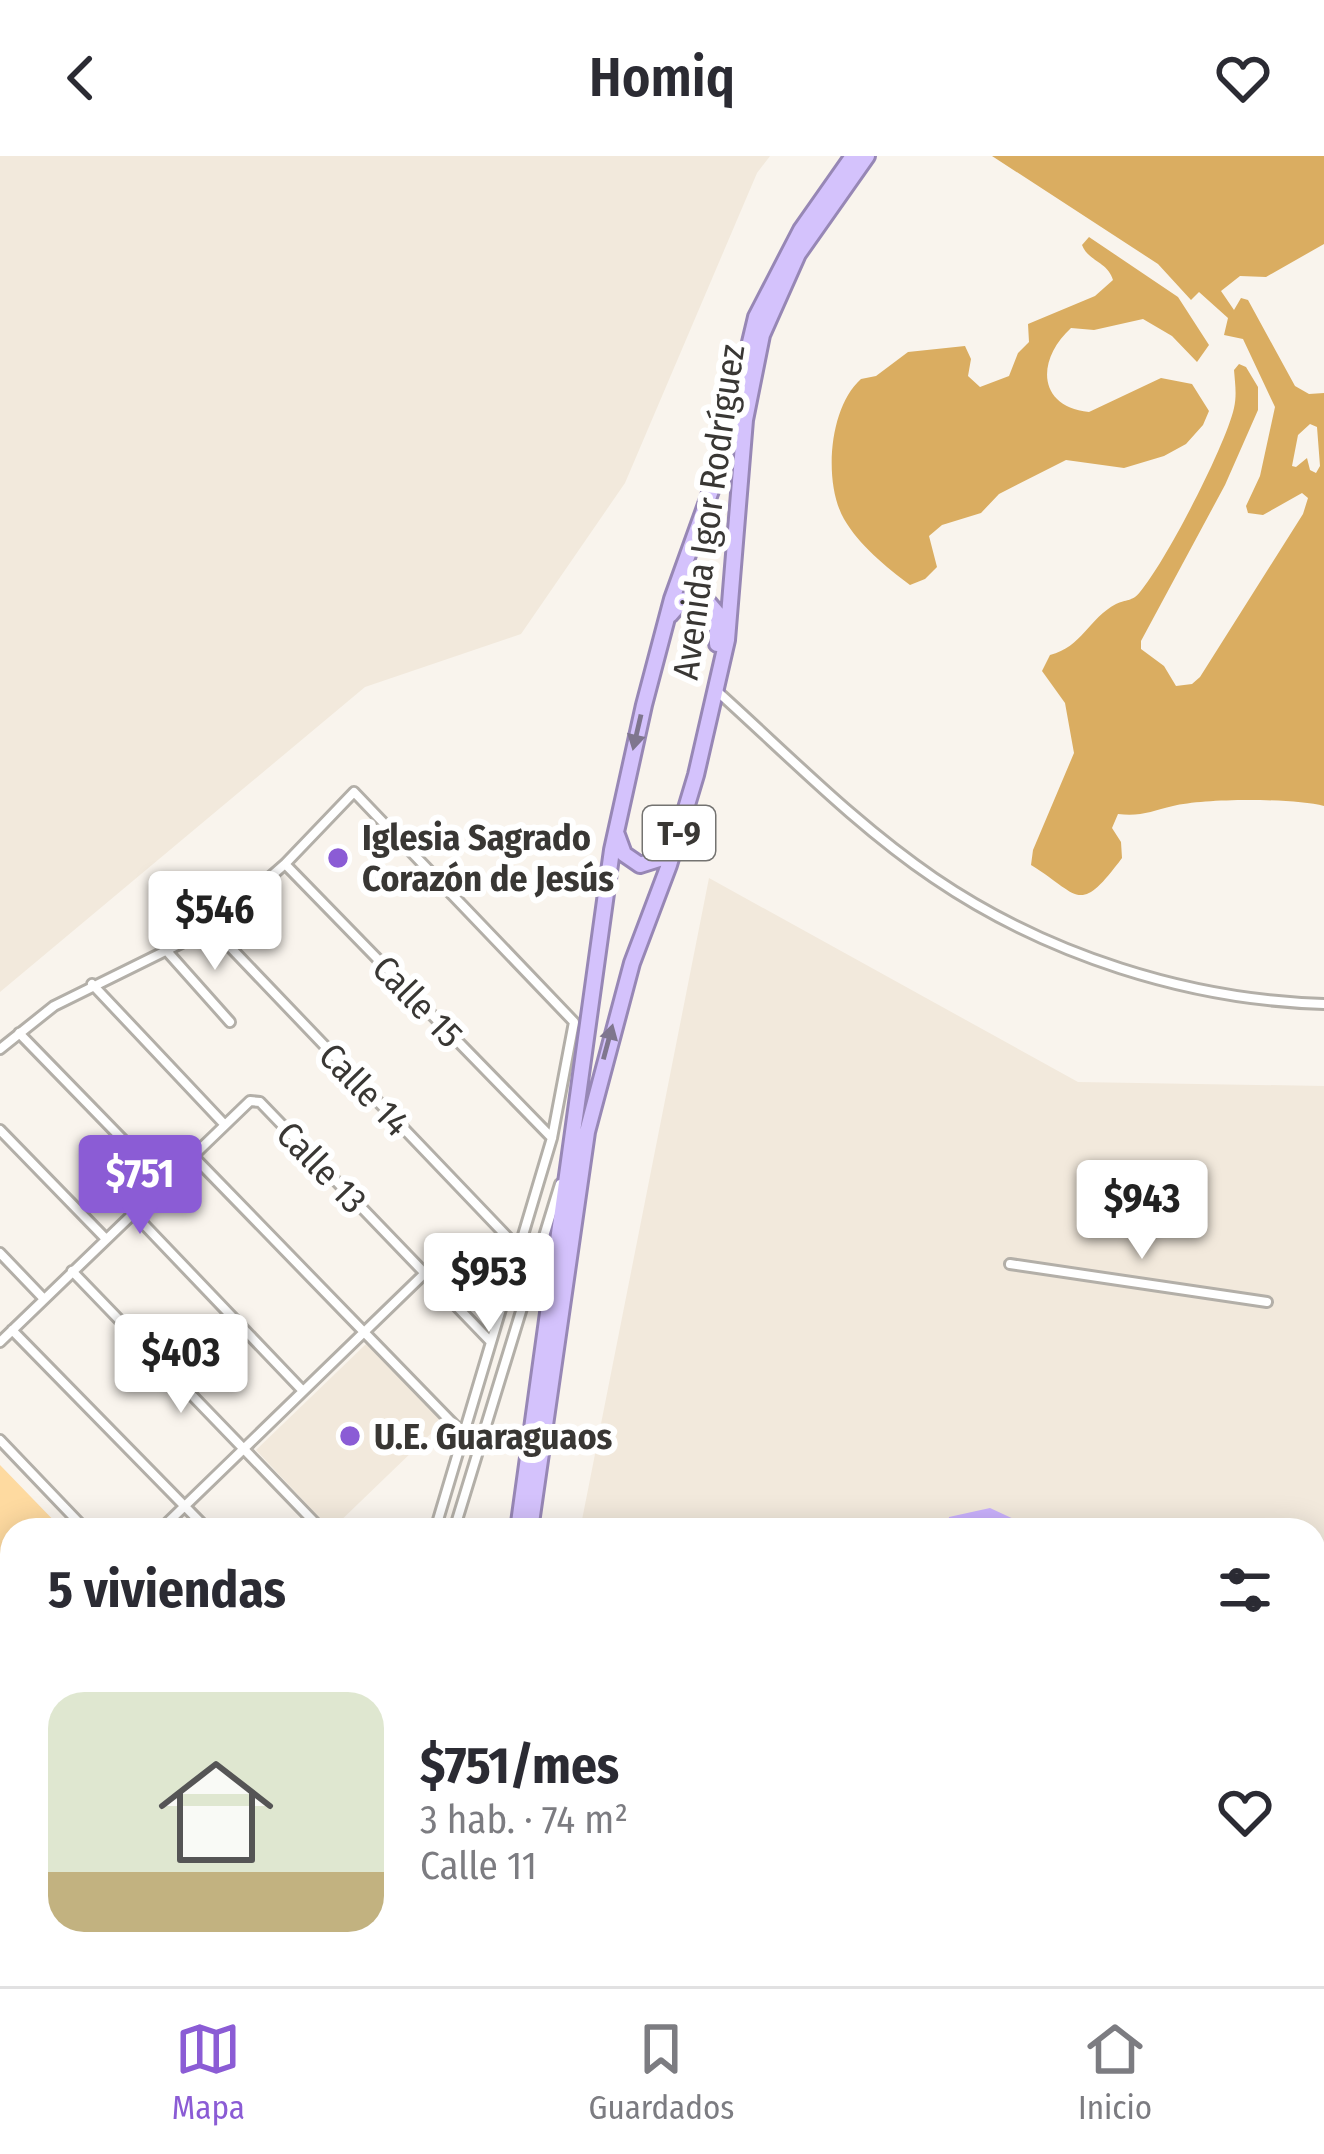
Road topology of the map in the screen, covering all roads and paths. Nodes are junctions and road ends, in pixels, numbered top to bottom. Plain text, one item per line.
1 (853, 156) edge
2 (867, 156) edge
3 (666, 620) junction
4 (715, 689) junction
5 (711, 708) junction
6 (680, 829) junction
7 (616, 830) junction
8 (285, 864) junction
9 (212, 928) junction
10 (165, 950) junction
11 (92, 984) junction
12 (1324, 1004) edge
13 (230, 1022) dead end
14 (20, 1033) junction
15 (0, 1049) edge
16 (225, 1125) junction
17 (0, 1130) edge
18 (552, 1138) junction
19 (570, 1154) junction
20 (193, 1156) junction
21 (164, 1183) junction
22 (133, 1213) junction
23 (106, 1239) junction
24 (518, 1249) junction
25 (0, 1253) edge
26 (1010, 1264) dead end
27 (72, 1271) junction
28 (425, 1273) junction
29 (44, 1299) junction
30 (1267, 1302) dead end
31 (13, 1330) junction
32 (364, 1332) junction
33 (0, 1342) edge
34 (491, 1342) junction
35 (303, 1391) junction
36 (464, 1435) junction
37 (0, 1440) edge
38 (243, 1449) junction
39 (185, 1506) junction
40 (75, 1518) edge
41 (172, 1518) edge
42 (196, 1518) edge
43 (310, 1518) edge
44 (440, 1518) edge
45 (458, 1518) edge
46 (520, 1518) edge
47 (532, 1518) edge

1 - 3 highway, Avenida Igor Rodríguez / T-9
2 - 4 highway, Avenida Igor Rodríguez / T-9
3 - 5 highway, T-9
3 -> 7 highway, Avenida Igor Rodríguez / T-9
4 - 5 highway, Avenida Igor Rodríguez / T-9
4 - 12 street
5 - 6 highway, Avenida Igor Rodríguez / T-9
6 - 7 highway, T-9
47 -> 6 highway, Avenida Igor Rodríguez / T-9
7 - 19 highway, Avenida Igor Rodríguez / T-9
8 - 9 street
8 - 18 street, Calle 15
8 - 18 street
9 - 10 street
9 - 24 street, Calle 14
10 - 11 street
10 - 13 street
11 - 14 street
11 - 16 street
14 - 15 street
14 - 21 street
16 - 20 street
16 - 28 street, Calle 13
17 - 23 street
18 - 24 street
19 - 45 street
19 - 46 highway, Avenida Igor Rodríguez / T-9
20 - 21 street
20 - 32 street
21 - 22 street
22 - 23 street
22 - 35 street
23 - 27 street
24 - 34 street
25 - 29 street
26 - 30 street
27 - 29 street
27 - 38 street
28 - 32 street
28 - 34 street, Calle 13
29 - 31 street
31 - 33 street
31 - 39 street
32 - 35 street
32 - 36 street
34 - 36 street
35 - 38 street
36 - 44 street
37 - 40 street
38 - 39 street
38 - 43 street
39 - 41 street
39 - 42 street

